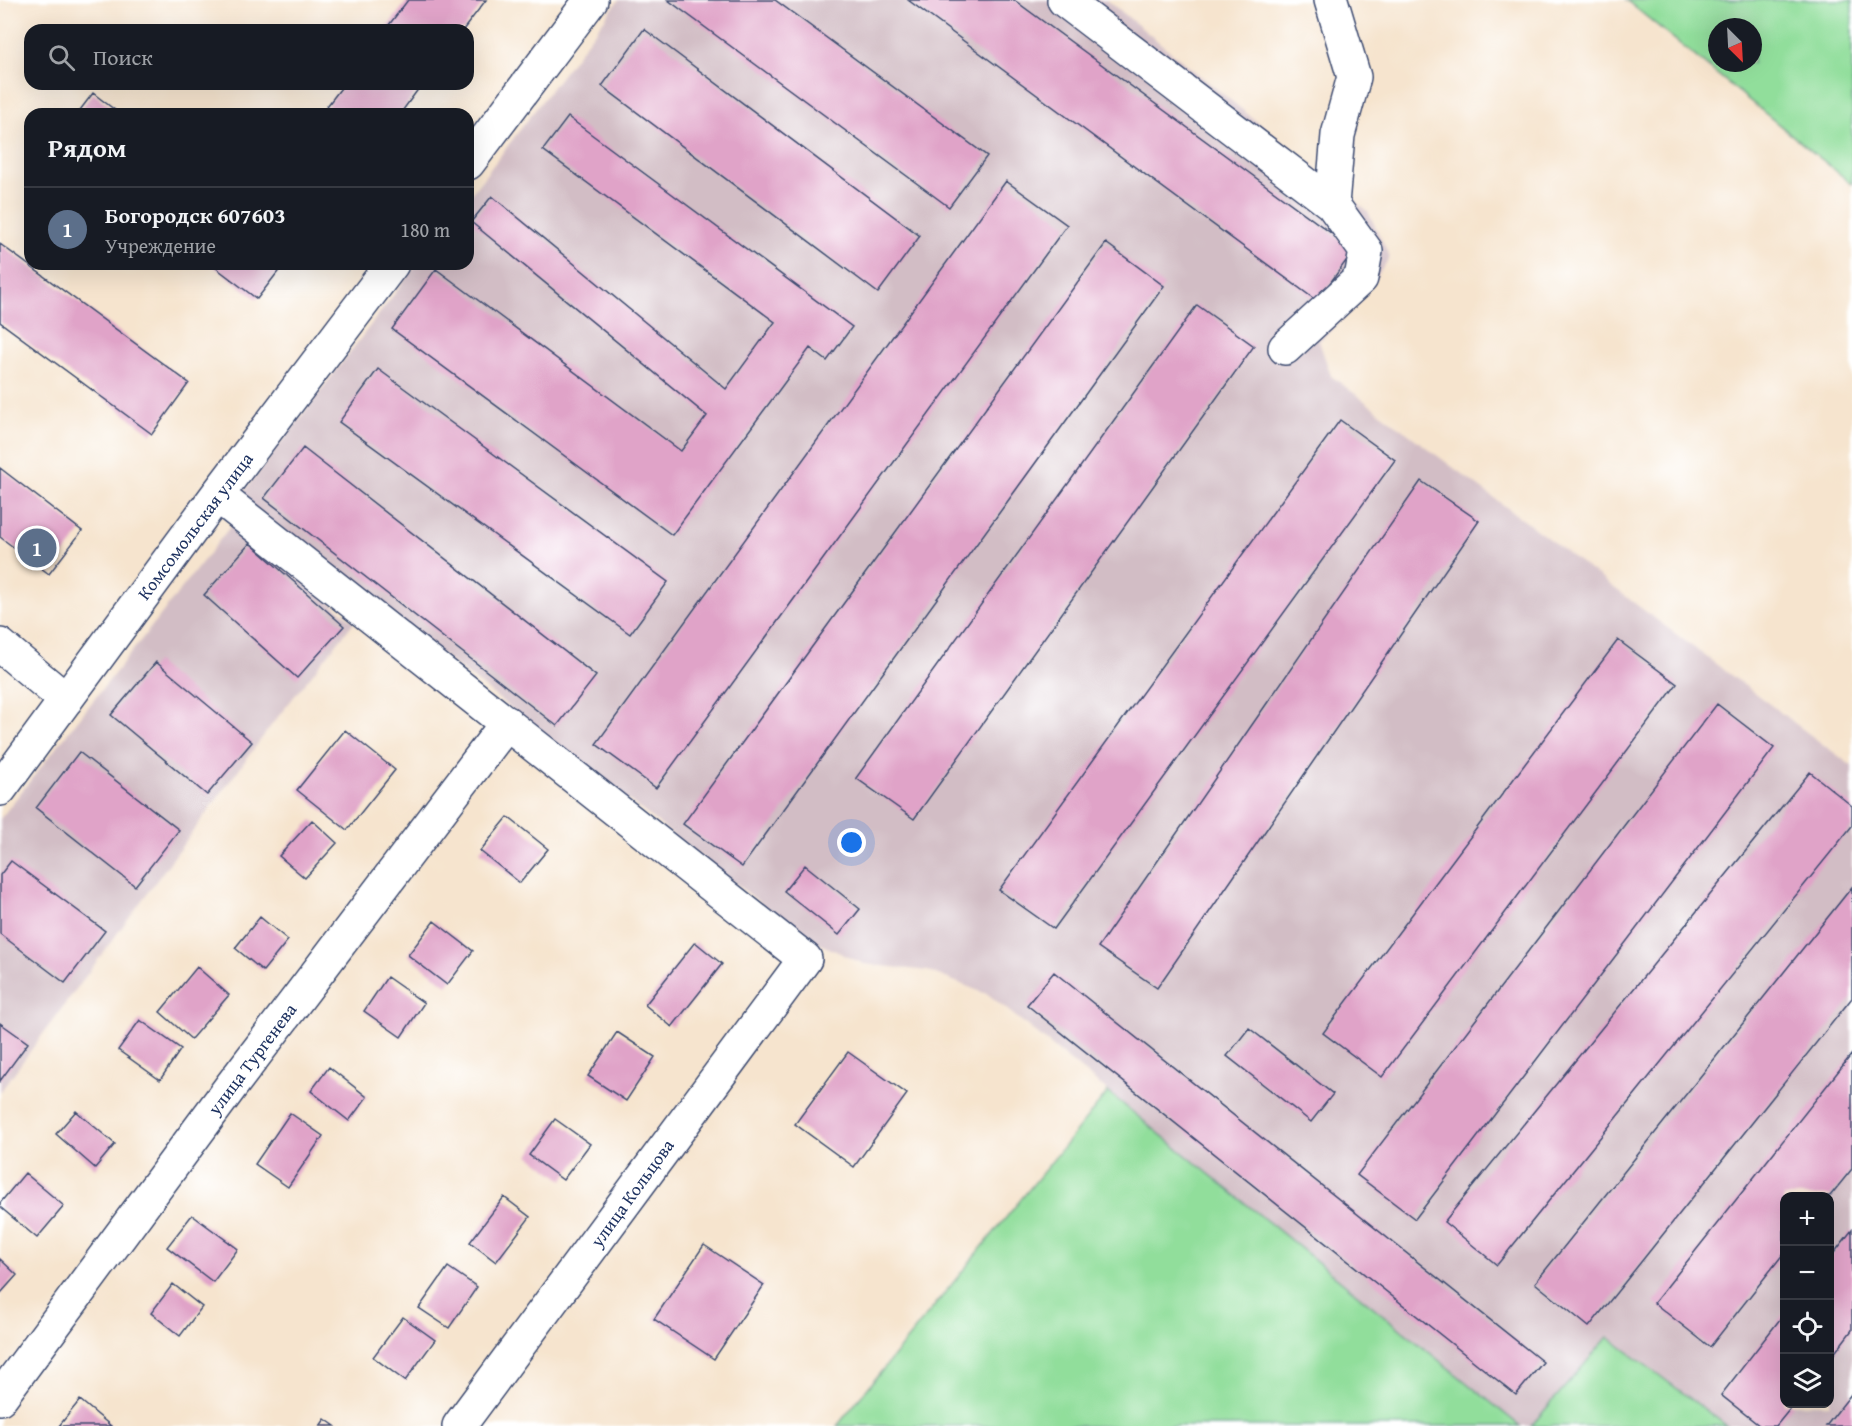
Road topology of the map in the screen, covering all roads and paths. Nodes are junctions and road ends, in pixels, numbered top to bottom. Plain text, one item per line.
1 (591, 0) edge
2 (1064, 0) edge
3 (1331, 0) edge
4 (474, 155) edge
5 (1332, 204) junction
6 (387, 270) edge
7 (1285, 348) dead end
8 (217, 495) junction
9 (0, 645) edge
10 (66, 700) junction
11 (507, 723) junction
12 (0, 789) edge
13 (0, 1398) edge
14 (459, 1426) edge

1 - 4 street
2 - 5 street
3 - 5 street
5 - 7 street
6 - 8 street, Комсомольская улица
8 - 10 street, Комсомольская улица
8 - 11 street
9 - 10 street
10 - 12 street, Комсомольская улица
11 - 13 street, улица Тургенева
11 - 14 street, улица Кольцова

